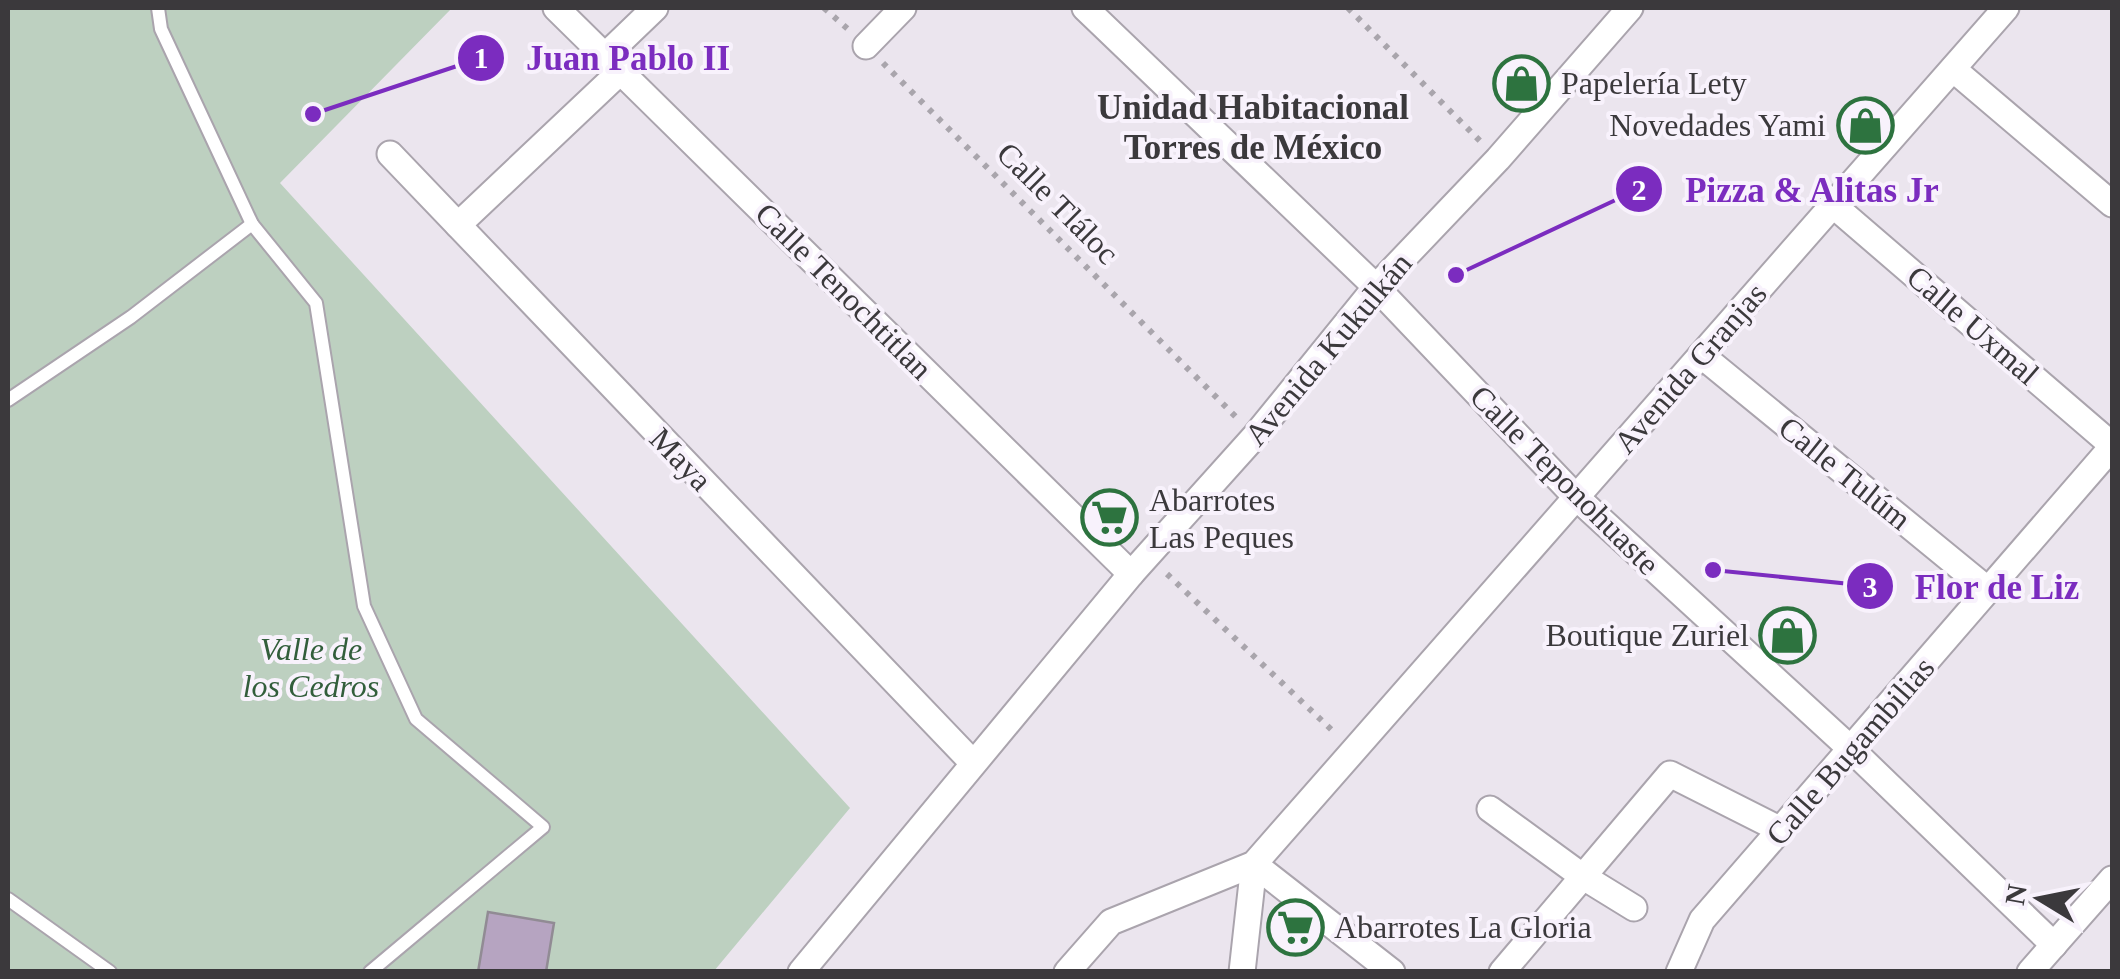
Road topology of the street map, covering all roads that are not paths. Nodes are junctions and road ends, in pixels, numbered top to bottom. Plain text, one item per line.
1 (158, 8) edge
2 (556, 8) edge
3 (655, 8) edge
4 (903, 8) edge
5 (1085, 8) edge
6 (1630, 8) edge
7 (2006, 8) edge
8 (866, 46) road end
9 (613, 64) junction
10 (1952, 68) junction
11 (390, 154) dead end
12 (2112, 204) edge
13 (1833, 205) junction
14 (252, 224) junction
15 (458, 225) junction
16 (1376, 287) junction
17 (1701, 355) junction
18 (8, 400) edge
19 (2112, 446) edge
20 (1576, 497) junction
21 (1140, 565) junction
22 (1988, 590) junction
23 (1852, 750) junction
24 (973, 763) junction
25 (1490, 810) dead end
26 (1781, 830) junction
27 (1254, 864) junction
28 (1582, 876) junction
29 (2112, 879) edge
30 (8, 899) edge
31 (1634, 908) dead end
32 (2054, 945) junction
33 (369, 971) edge
34 (110, 972) edge
35 (801, 972) edge
36 (1067, 972) edge
37 (1242, 972) edge
38 (1392, 972) edge
39 (1502, 972) edge
40 (1680, 972) edge
41 (2030, 972) edge

1 - 14 lane
2 - 9 street, Calle Tenochtitlan
3 - 9 street
4 - 8 street
5 - 16 street, Calle Teponohuaste
6 - 16 street, Avenida Kukulkán
7 - 10 street, Avenida Granjas
9 - 15 street
9 - 21 street, Calle Tenochtitlan
10 - 12 street
10 - 13 street, Avenida Granjas
11 - 15 street, Maya
13 - 17 street, Avenida Granjas
13 - 19 street, Calle Uxmal
14 - 18 lane
14 - 33 lane
15 - 24 street, Maya
16 - 20 street, Calle Teponohuaste
16 - 21 street, Avenida Kukulkán
17 - 20 street, Avenida Granjas
17 - 22 street, Calle Tulúm
19 - 22 street, Calle Bugambilias
20 - 23 street, Calle Teponohuaste
20 - 27 street, Avenida Granjas
21 - 24 street, Avenida Kukulkán
22 - 23 street, Calle Bugambilias
23 - 26 street, Calle Bugambilias
23 - 32 street, Calle Teponohuaste
24 - 35 street, Avenida Kukulkán
25 - 28 street
26 - 28 street
26 - 40 street, Calle Bugambilias
27 - 36 street
27 - 37 street
27 - 38 street
28 - 31 street
28 - 39 street
29 - 32 street
30 - 34 lane
32 - 41 street

